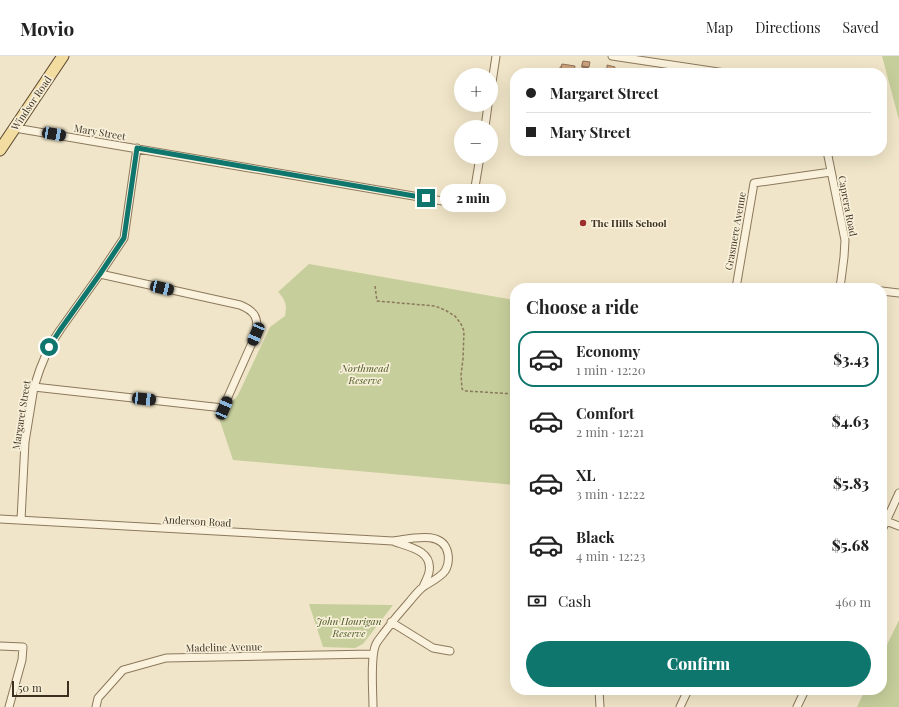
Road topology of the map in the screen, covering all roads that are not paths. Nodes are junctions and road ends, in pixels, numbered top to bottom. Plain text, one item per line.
1 (63, 56) edge
2 (496, 56) edge
3 (612, 56) edge
4 (494, 68) edge
5 (692, 68) edge
6 (15, 128) junction
7 (137, 148) junction
8 (0, 150) edge
9 (828, 156) edge
10 (479, 164) edge
11 (831, 172) junction
12 (100, 274) junction
13 (737, 283) edge
14 (841, 283) edge
15 (887, 292) edge
16 (899, 293) edge
17 (34, 387) junction
18 (899, 493) edge
19 (0, 519) edge
20 (887, 519) edge
21 (21, 520) junction
22 (887, 521) edge
23 (899, 526) edge
24 (393, 541) junction
25 (423, 588) junction
26 (391, 622) junction
27 (0, 646) edge
28 (450, 651) dead end
29 (373, 654) junction
30 (599, 695) edge
31 (686, 695) edge
32 (803, 695) edge
33 (9, 707) edge
34 (96, 707) edge
35 (373, 707) edge
36 (600, 707) edge
37 (680, 707) edge
38 (797, 707) edge

1 - 6 main road, Windsor Road
2 - 4 street
3 - 5 street
6 - 7 street, Mary Street
6 - 8 main road, Windsor Road
7 - 10 street, Mary Street
7 - 12 street, Margaret Street
9 - 11 street, Caprera Road
11 - 13 street, Grasmere Avenue
11 - 14 street, Caprera Road
12 - 17 street, Margaret Street
12 - 17 street
15 - 16 street
17 - 21 street, Margaret Street
18 - 20 street
19 - 21 street, Anderson Road
21 - 24 street, Anderson Road
22 - 23 street
24 - 25 street, Anderson Road
24 - 25 street, Anderson Road
25 - 26 street, Anderson Road
26 - 28 street
26 - 29 street, Anderson Road
27 - 33 street
29 - 34 street, Madeline Avenue
29 - 35 street
30 - 36 street
31 - 37 street
32 - 38 street

